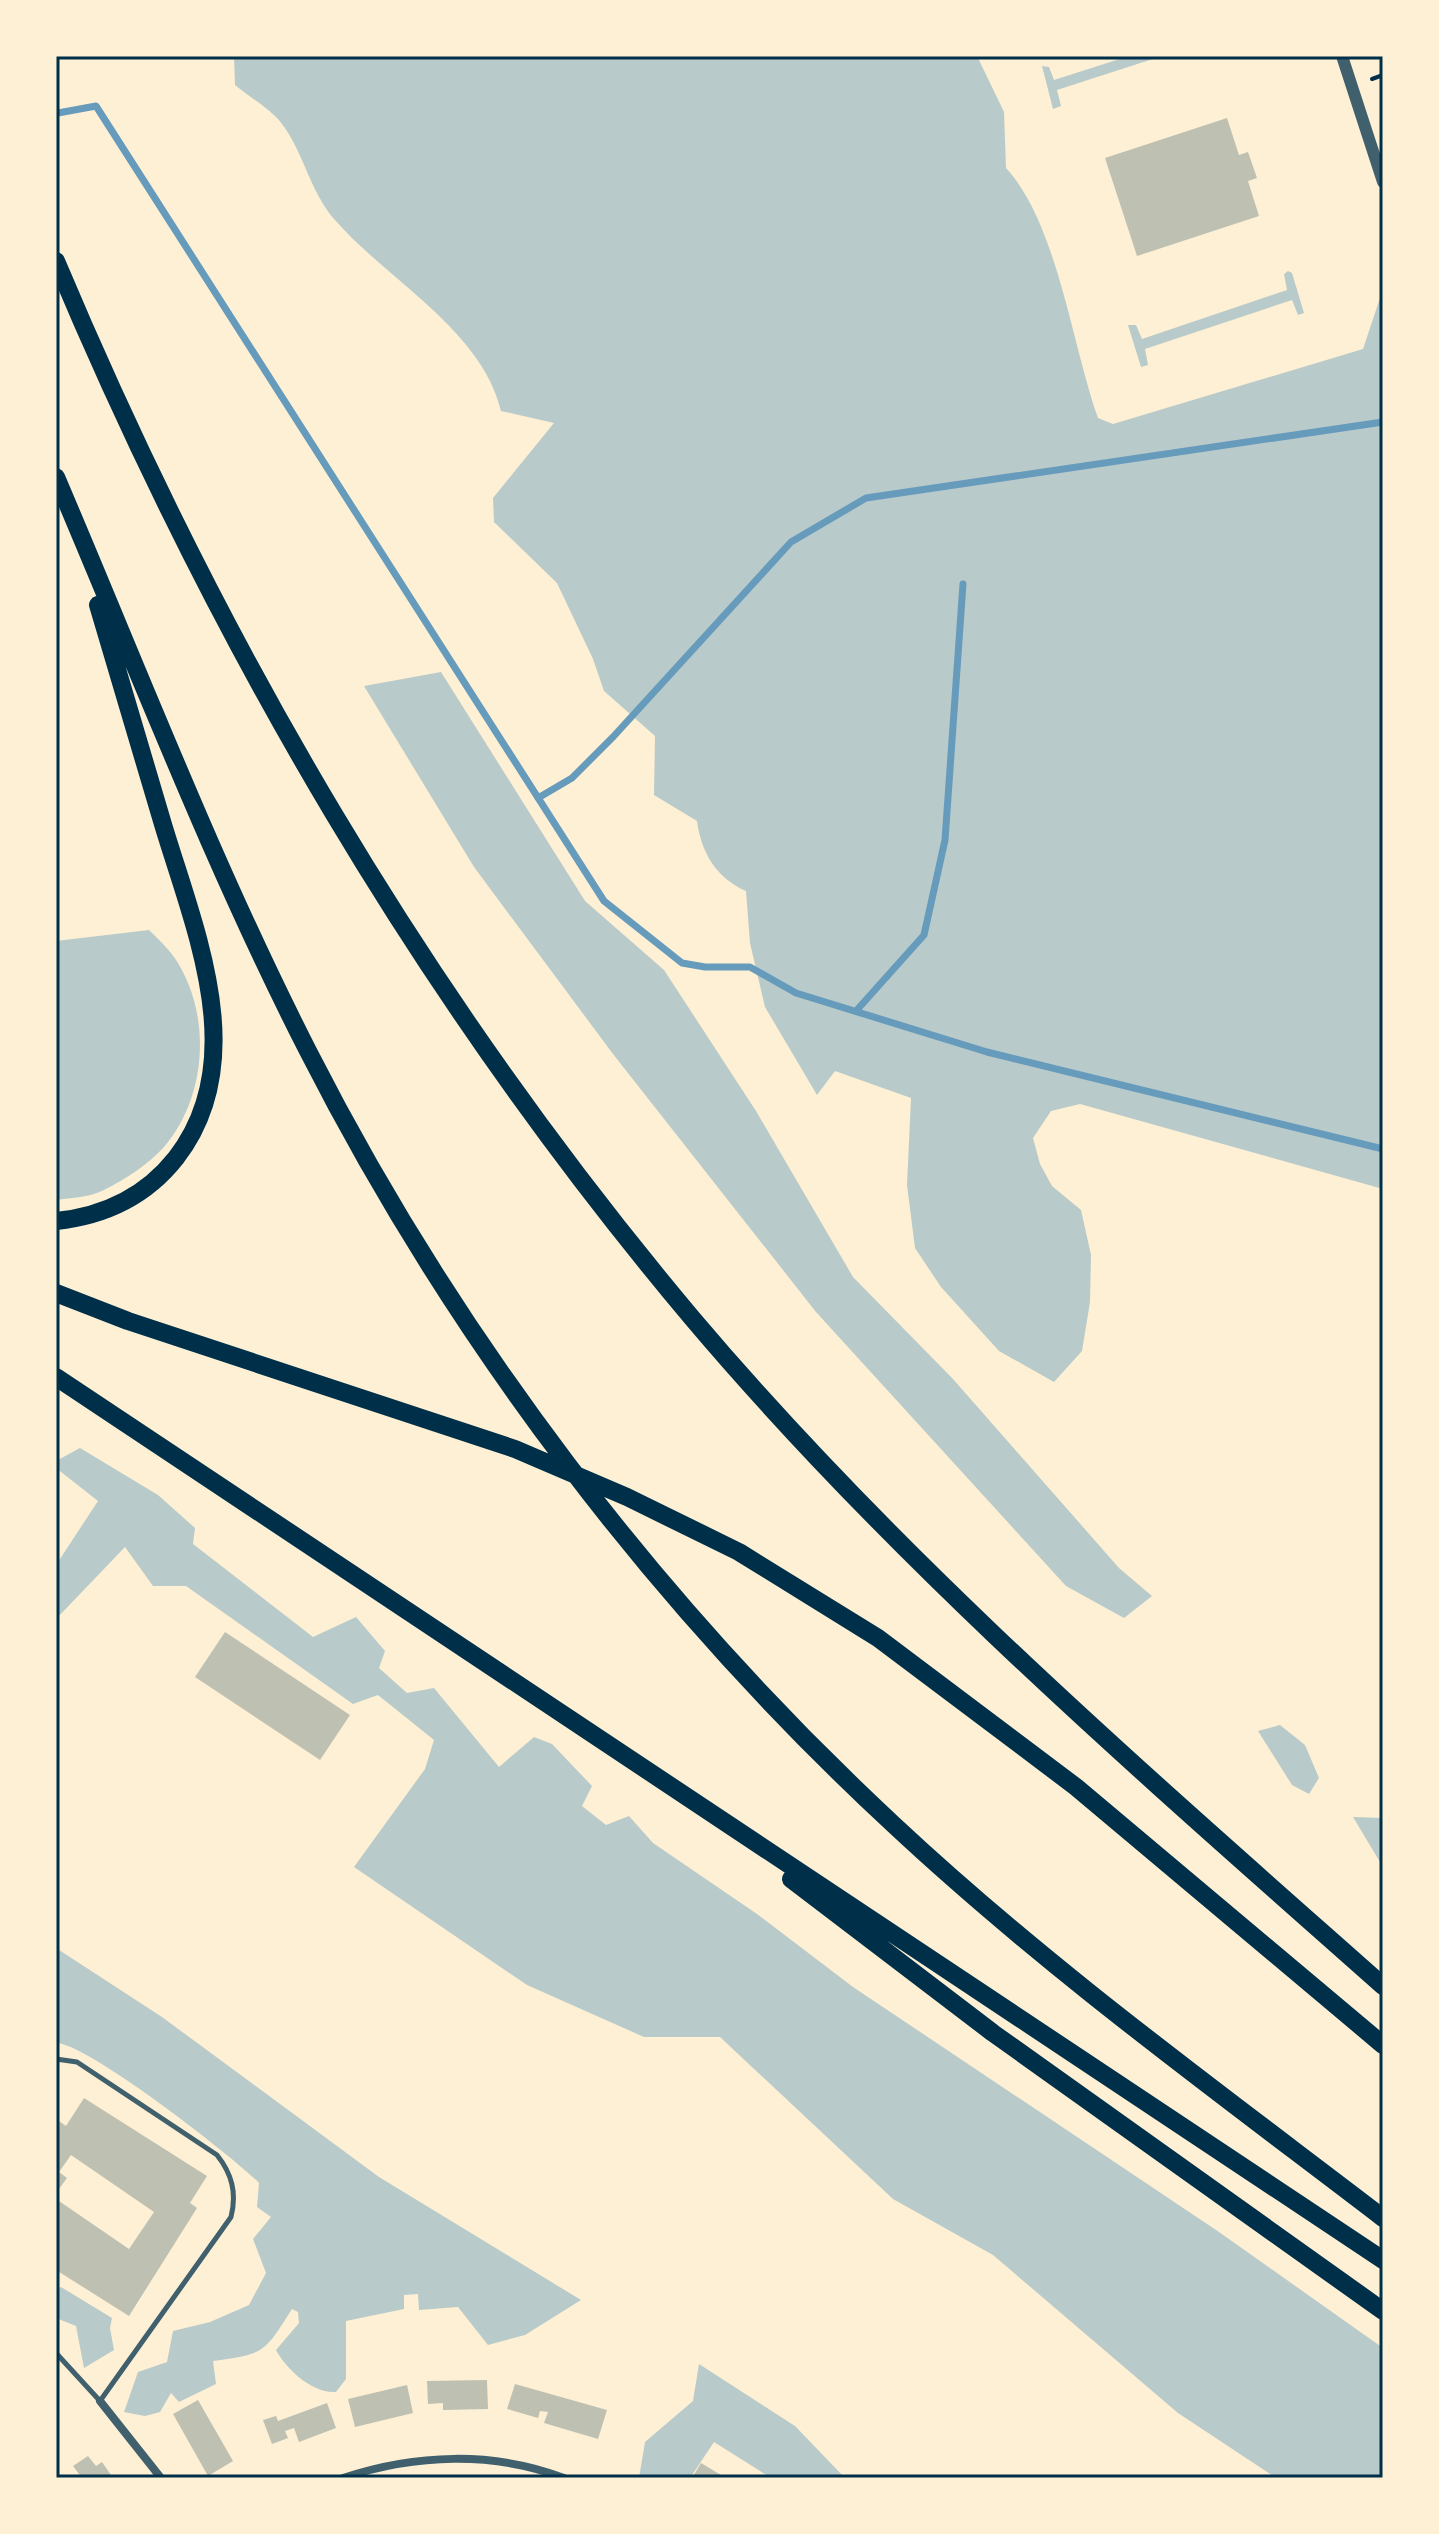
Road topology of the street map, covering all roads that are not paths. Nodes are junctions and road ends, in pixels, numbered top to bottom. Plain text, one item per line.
1 (1342, 56) edge
2 (1383, 182) edge
3 (56, 261) edge
4 (56, 477) edge
5 (73, 518) junction
6 (56, 1221) edge
7 (56, 1293) edge
8 (56, 1377) edge
9 (655, 1775) junction
10 (1383, 1986) edge
11 (1383, 2045) edge
12 (56, 2059) edge
13 (1383, 2218) edge
14 (1383, 2260) edge
15 (1383, 2311) edge
16 (56, 2353) edge
17 (100, 2401) junction
18 (161, 2478) edge
19 (343, 2478) edge
20 (564, 2478) edge

1 - 2 street
3 - 10 highway
4 - 5 highway
5 - 6 highway
5 - 13 highway
7 - 11 highway
8 - 9 highway
9 - 14 highway
9 - 15 highway
12 - 17 lane
16 - 17 lane
17 - 18 street
19 - 20 street

